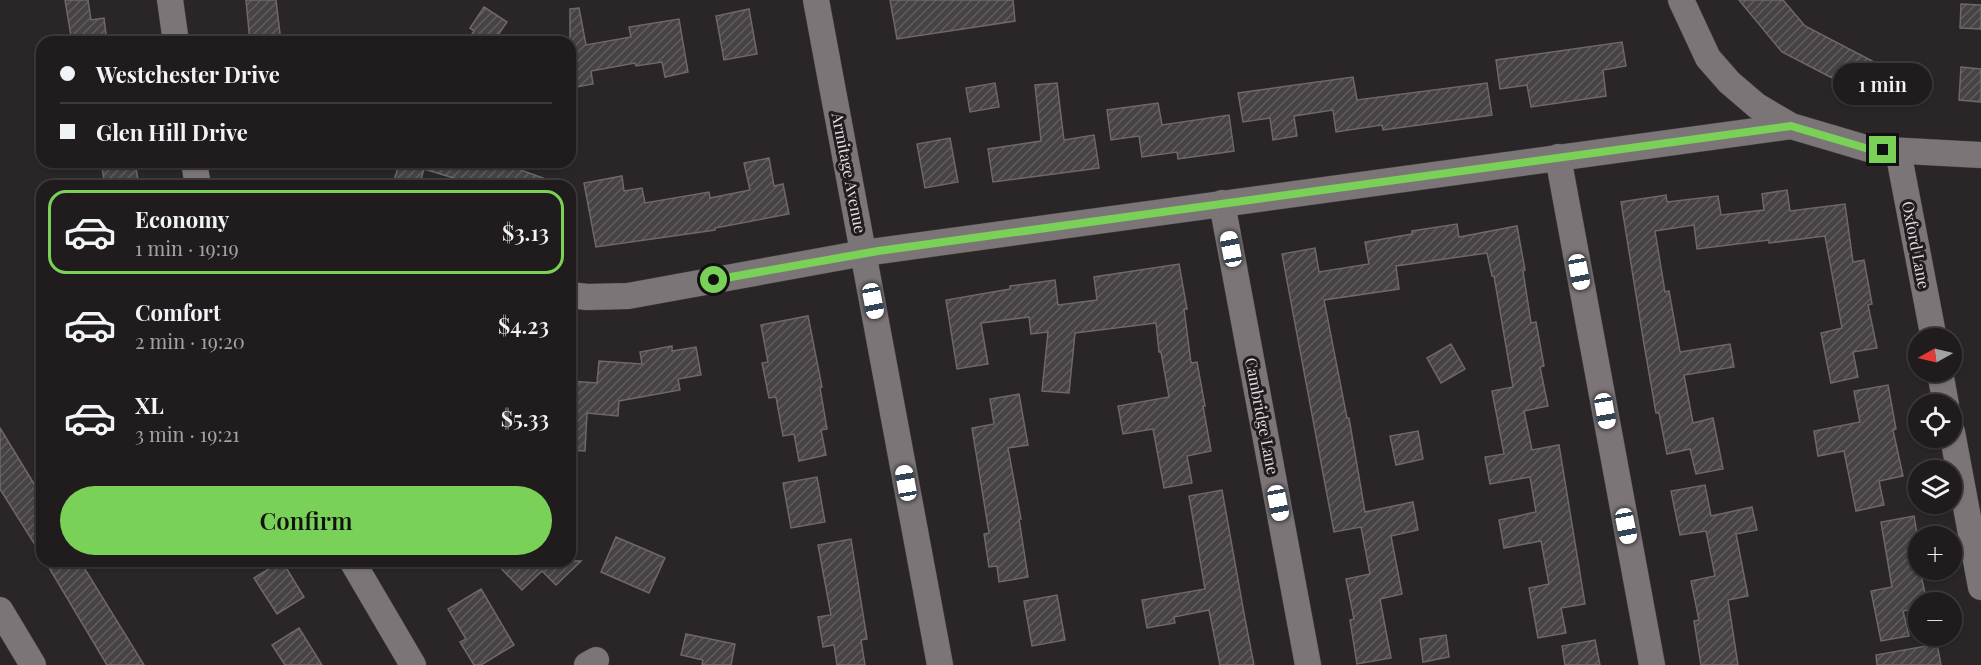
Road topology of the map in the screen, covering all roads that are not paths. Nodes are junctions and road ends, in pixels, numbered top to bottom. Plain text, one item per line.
1 (170, 0) edge
2 (816, 0) edge
3 (1681, 0) edge
4 (175, 36) edge
5 (1791, 126) junction
6 (1898, 151) junction
7 (1981, 155) edge
8 (1558, 157) junction
9 (1222, 203) junction
10 (864, 253) junction
11 (576, 296) edge
12 (1932, 328) edge
13 (1955, 448) edge
14 (356, 567) edge
15 (1981, 587) edge
16 (0, 610) edge
17 (33, 665) edge
18 (413, 665) edge
19 (940, 665) edge
20 (1308, 665) edge
21 (1652, 665) edge

1 - 4 street
2 - 10 street, Armitage Avenue
3 - 5 street
5 - 6 street
5 - 8 street
6 - 7 street
6 - 12 street, Oxford Lane
8 - 9 street
8 - 21 street
9 - 10 street
9 - 20 street, Cambridge Lane
10 - 11 street
10 - 19 street, Armitage Avenue
13 - 15 street
14 - 18 street
16 - 17 street

